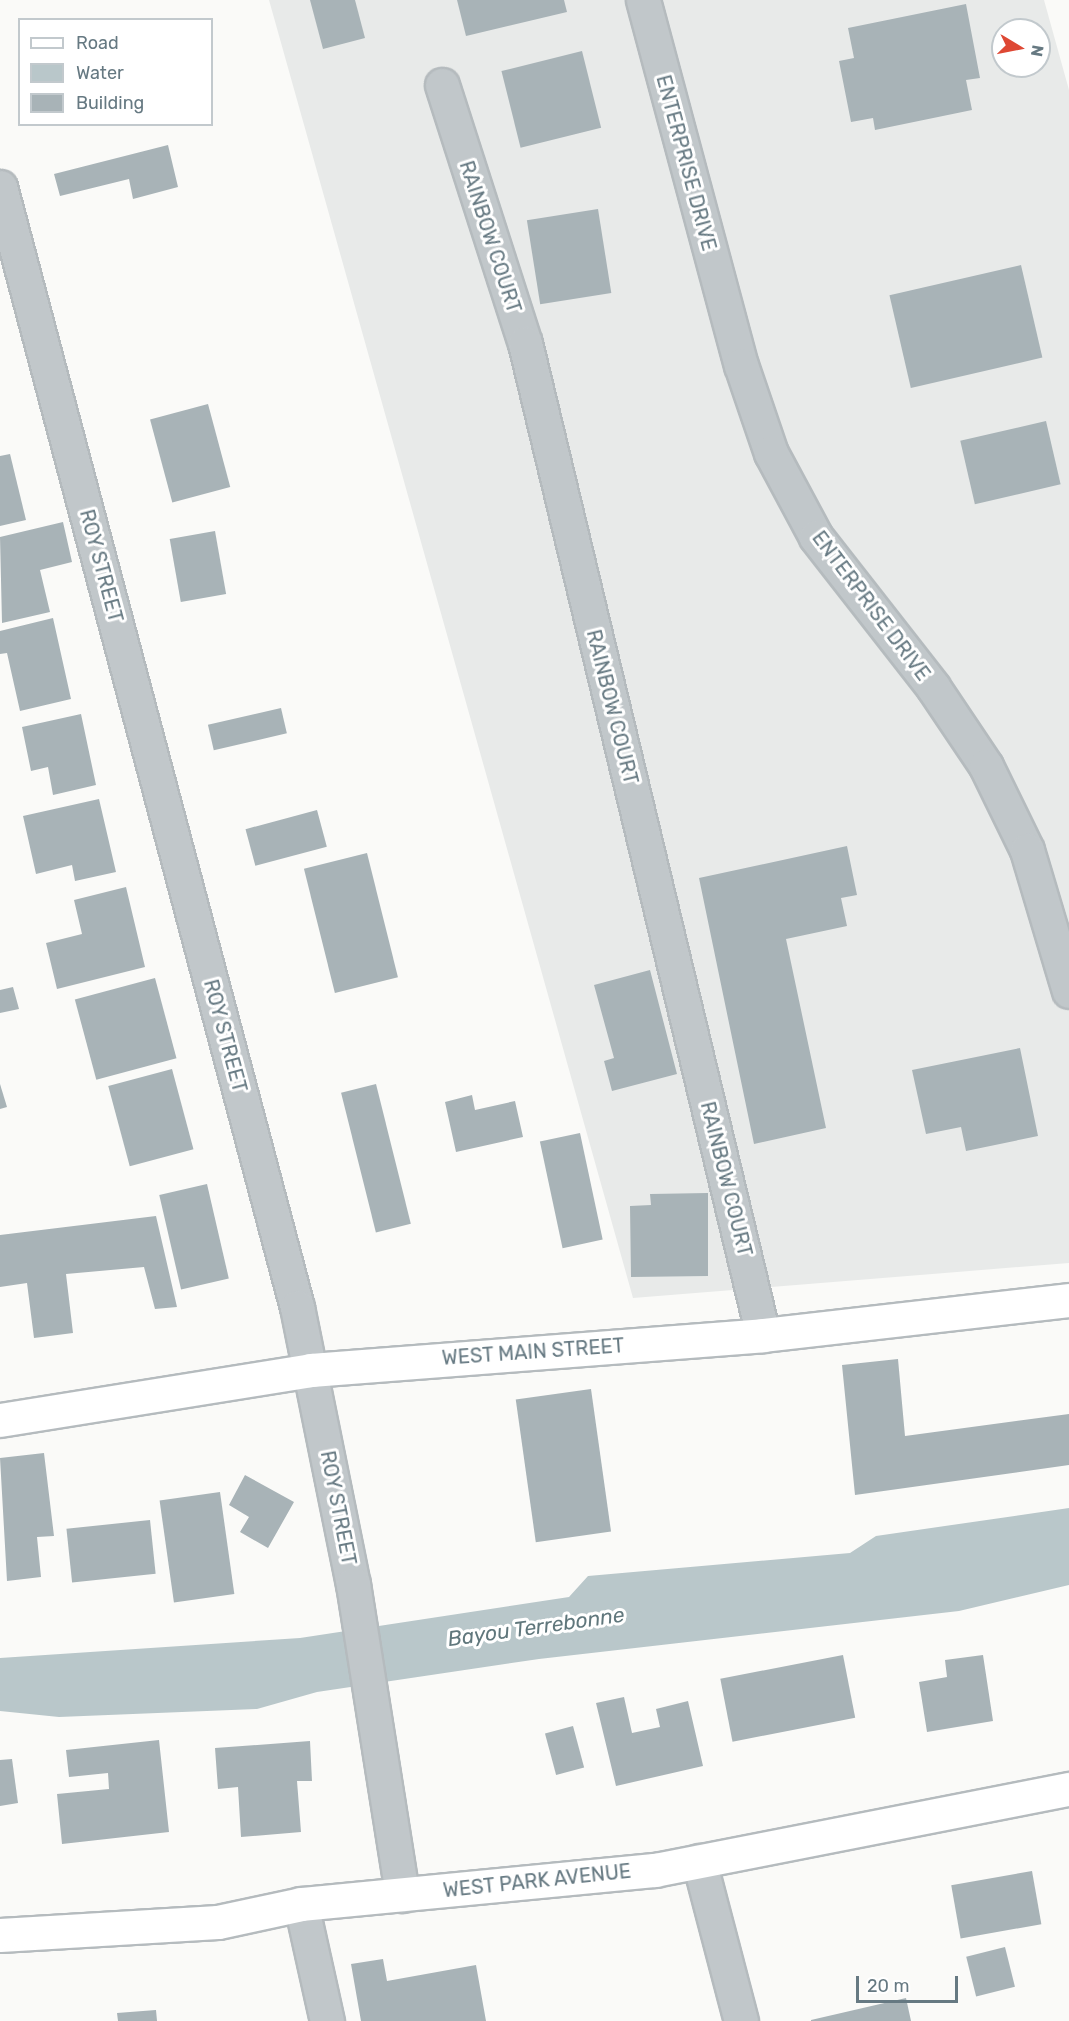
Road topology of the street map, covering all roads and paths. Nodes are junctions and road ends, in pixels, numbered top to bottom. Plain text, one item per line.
1 (643, 0) edge
2 (442, 85) dead end
3 (0, 186) edge
4 (1069, 991) edge
5 (1069, 1300) edge
6 (763, 1335) junction
7 (310, 1370) junction
8 (0, 1420) edge
9 (1069, 1790) edge
10 (699, 1861) junction
11 (402, 1895) junction
12 (301, 1904) junction
13 (0, 1935) edge
14 (327, 2021) edge
15 (741, 2021) edge

1 - 4 street, ENTERPRISE DRIVE
2 - 6 street, RAINBOW COURT
3 - 7 street, ROY STREET
5 - 6 main road, WEST MAIN STREET
6 - 7 main road, WEST MAIN STREET
7 - 8 main road, WEST MAIN STREET
7 - 11 street, ROY STREET
9 - 10 main road, WEST PARK AVENUE
10 - 11 main road, WEST PARK AVENUE
10 - 15 street
11 - 12 main road, WEST PARK AVENUE
12 - 13 main road, WEST PARK AVENUE
12 - 14 street

